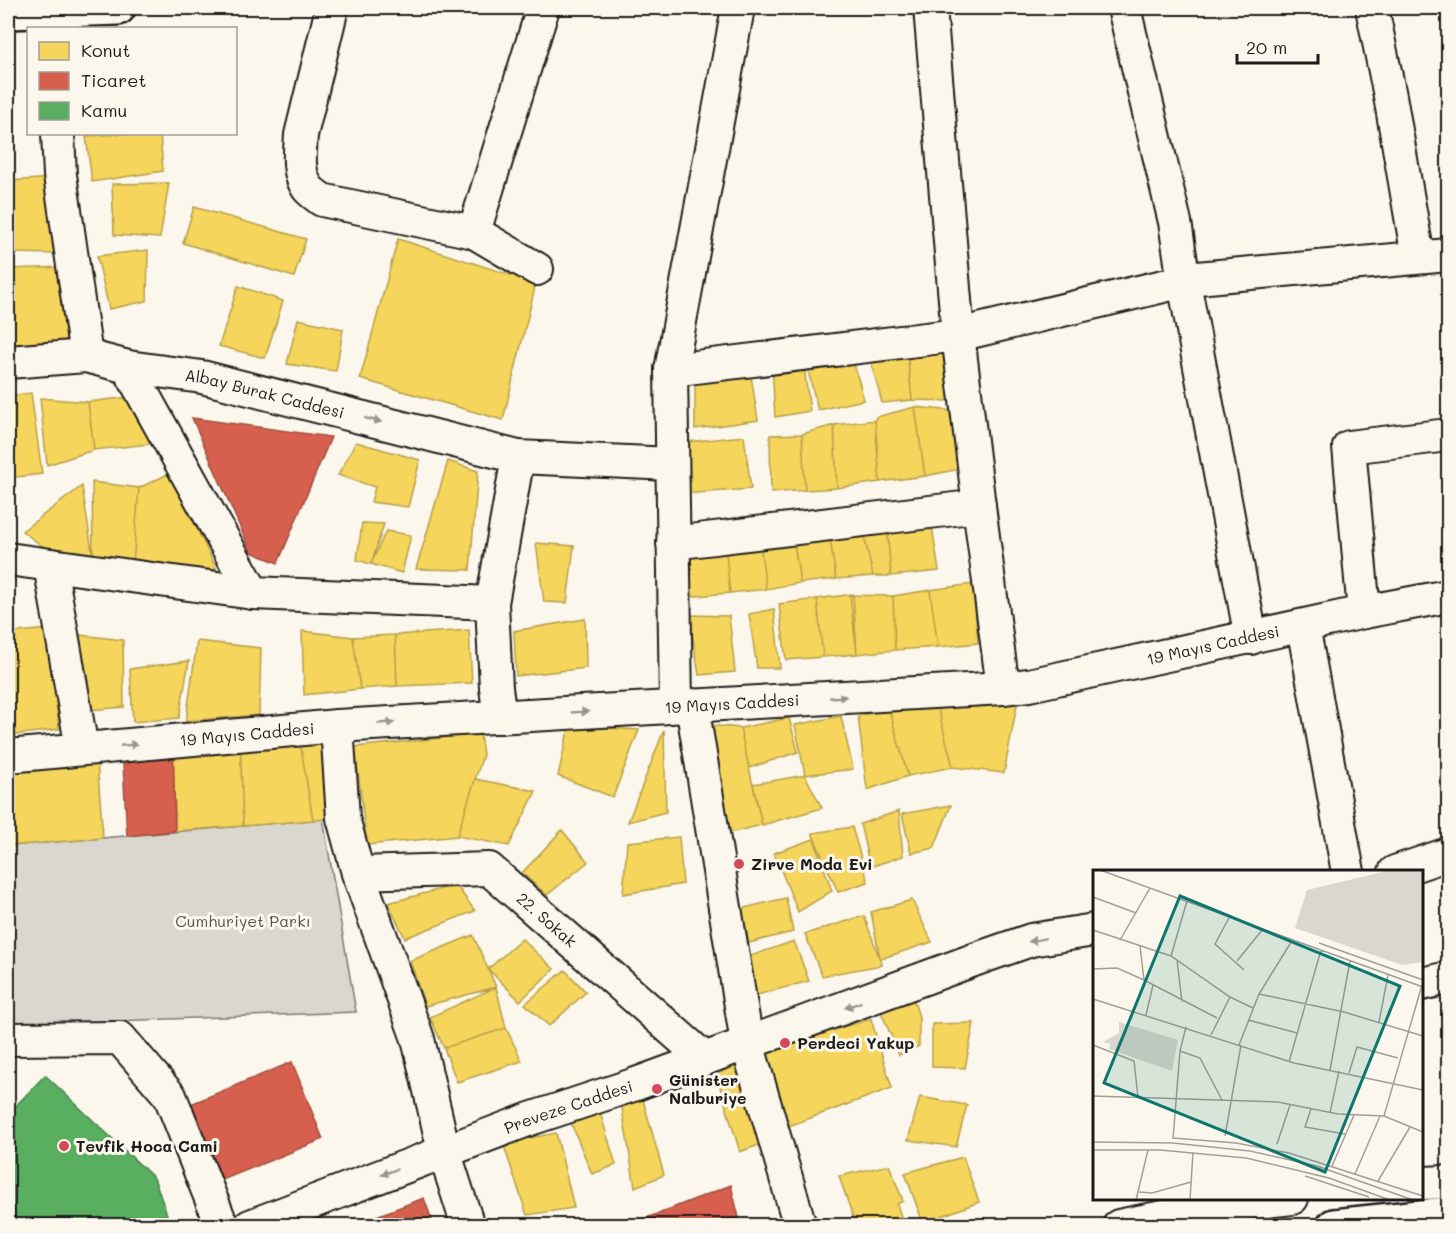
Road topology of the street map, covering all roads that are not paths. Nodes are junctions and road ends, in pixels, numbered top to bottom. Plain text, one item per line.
1 (118, 8) edge
2 (332, 8) edge
3 (543, 8) edge
4 (738, 8) edge
5 (930, 8) edge
6 (1124, 8) edge
7 (1372, 8) edge
8 (8, 12) edge
9 (53, 20) edge
10 (58, 135) edge
11 (474, 232) junction
12 (1434, 256) edge
13 (537, 269) dead end
14 (1184, 282) junction
15 (958, 335) junction
16 (86, 356) junction
17 (8, 362) edge
18 (128, 367) junction
19 (671, 370) junction
20 (1449, 435) edge
21 (518, 457) junction
22 (672, 464) junction
23 (979, 506) junction
24 (673, 543) junction
25 (8, 559) edge
26 (50, 565) junction
27 (253, 593) junction
28 (1449, 596) edge
29 (492, 603) junction
30 (1364, 612) junction
31 (1304, 626) junction
32 (1251, 638) junction
33 (1003, 688) junction
34 (684, 706) junction
35 (500, 717) junction
36 (337, 726) junction
37 (82, 749) junction
38 (8, 756) edge
39 (1449, 854) edge
40 (1348, 870) edge
41 (1401, 870) edge
42 (358, 873) junction
43 (1093, 930) edge
44 (1449, 978) edge
45 (1423, 984) edge
46 (8, 1038) edge
47 (747, 1043) junction
48 (705, 1059) junction
49 (444, 1151) junction
50 (1449, 1182) edge
51 (1423, 1183) edge
52 (1275, 1200) edge
53 (1449, 1214) edge
54 (222, 1226) edge
55 (250, 1226) edge
56 (468, 1226) edge
57 (800, 1226) edge
58 (1119, 1226) edge
59 (1334, 1226) edge

1 - 9 main road
2 - 11 street
3 - 11 street
4 - 19 street
5 - 15 street
6 - 14 street
7 - 12 street
8 - 9 main road
10 - 16 street
11 - 13 street
12 - 14 street
14 - 15 street
14 - 32 street
15 - 19 street
15 - 23 street
16 - 17 street, Albay Burak Caddesi
16 - 18 street, Albay Burak Caddesi
18 -> 21 street, Albay Burak Caddesi
18 - 27 street
19 - 22 street
20 - 30 street
21 - 22 street, Albay Burak Caddesi
21 - 29 street
22 - 24 street
23 - 24 street
23 - 33 street
24 - 34 street
25 - 26 street
26 - 27 street
26 - 37 street
27 - 29 street
28 - 30 street, 19 Mayıs Caddesi
29 - 35 street
30 - 31 street, 19 Mayıs Caddesi
31 - 32 street, 19 Mayıs Caddesi
31 - 40 street
32 - 33 street, 19 Mayıs Caddesi
34 -> 33 street, 19 Mayıs Caddesi
35 -> 34 street, 19 Mayıs Caddesi
34 - 47 street
36 -> 35 street, 19 Mayıs Caddesi
37 -> 36 street, 19 Mayıs Caddesi
36 - 42 street
37 - 38 street, 19 Mayıs Caddesi
39 - 41 street
42 - 48 street, 22. Sokak
42 - 49 street
43 -> 47 street, Preveze Caddesi
44 - 45 street
46 - 54 street
47 - 48 street, Preveze Caddesi
47 - 57 street
48 - 49 street, Preveze Caddesi
49 -> 55 street, Preveze Caddesi
49 - 56 street
50 - 51 street
52 - 58 street
53 - 59 main road

